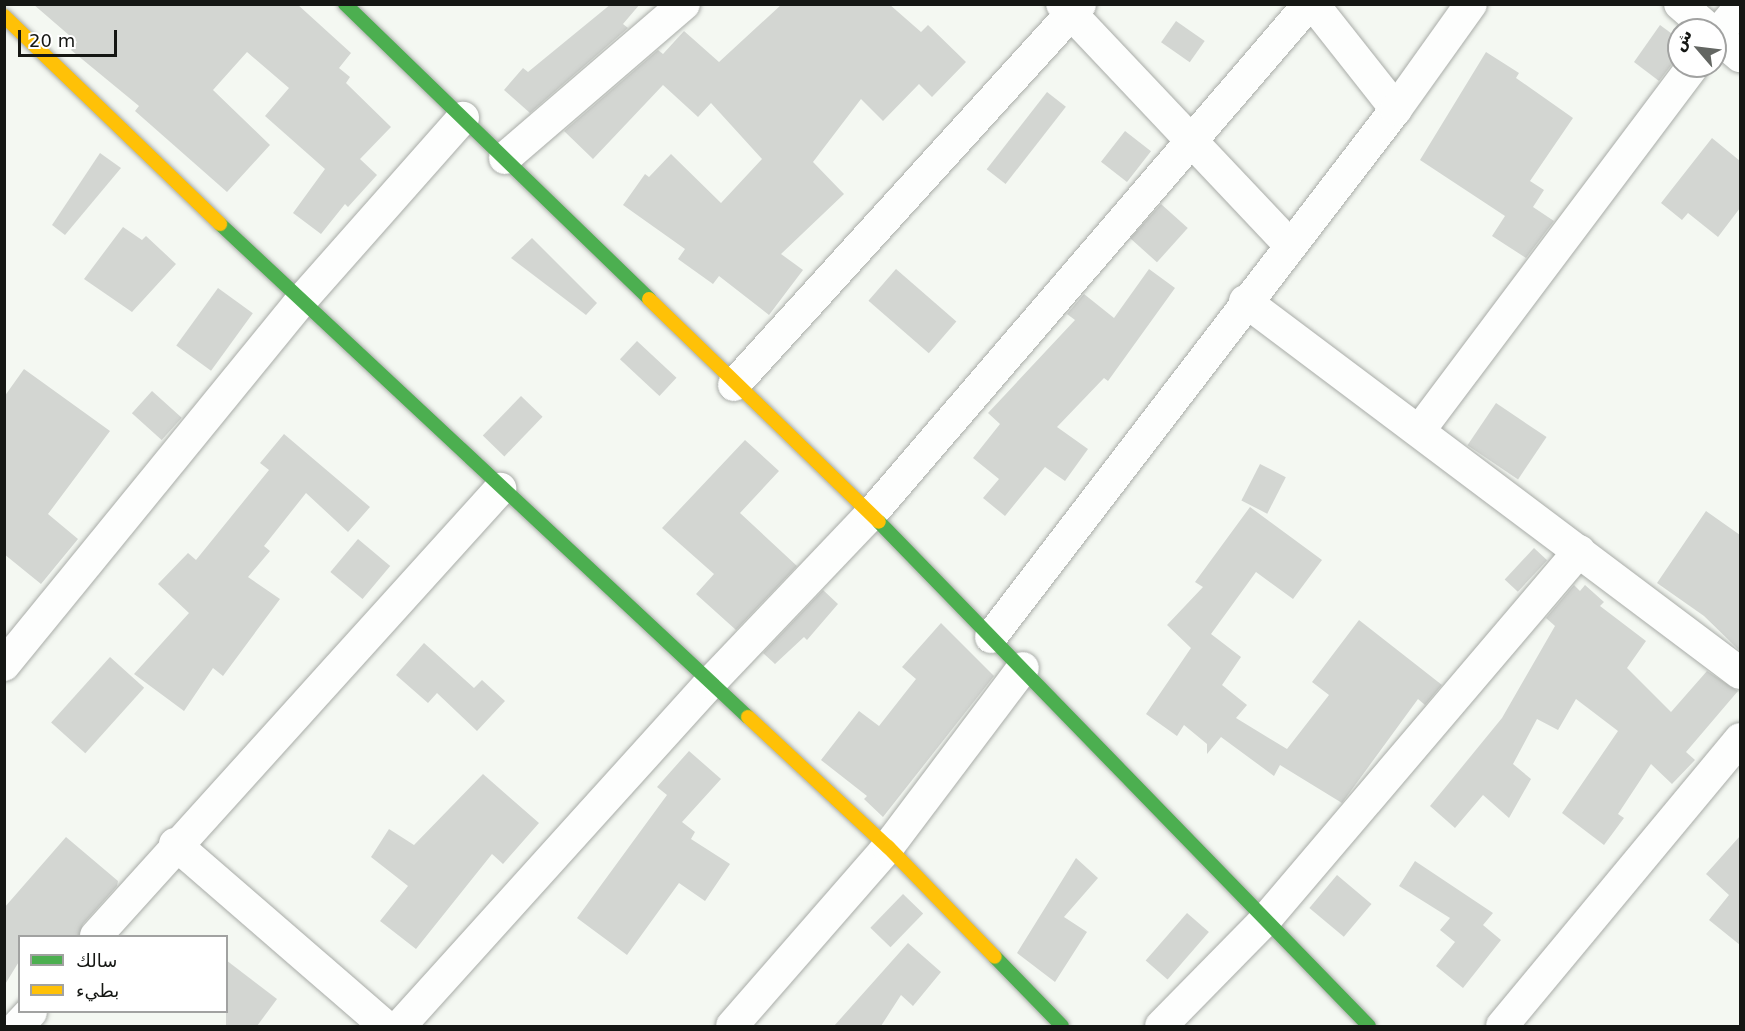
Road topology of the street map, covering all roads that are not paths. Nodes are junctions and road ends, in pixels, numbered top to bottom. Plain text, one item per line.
1 (345, 4) edge
2 (684, 4) edge
3 (1311, 4) edge
4 (1471, 4) edge
5 (1680, 4) edge
6 (1740, 7) edge
7 (1071, 8) edge
8 (4, 16) edge
9 (1696, 18) edge
10 (1727, 20) edge
11 (1727, 45) edge
12 (1740, 56) edge
13 (1684, 78) edge
14 (1396, 109) junction
15 (463, 118) junction
16 (1193, 138) junction
17 (505, 158) junction
18 (1289, 244) junction
19 (1245, 301) junction
20 (300, 302) junction
21 (734, 385) junction
22 (1419, 431) junction
23 (500, 489) junction
24 (871, 514) junction
25 (1579, 552) junction
26 (991, 637) junction
27 (9, 651) edge
28 (1023, 668) junction
29 (1740, 673) edge
30 (711, 682) junction
31 (1740, 739) edge
32 (176, 844) junction
33 (888, 847) junction
34 (1267, 918) junction
35 (97, 935) edge
36 (29, 1013) edge
37 (18, 1026) edge
38 (385, 1026) edge
39 (400, 1026) edge
40 (732, 1026) edge
41 (1062, 1026) edge
42 (1161, 1026) edge
43 (1369, 1026) edge
44 (1502, 1026) edge

1 - 15 main road
2 - 17 street
3 - 14 street
3 - 16 street
4 - 14 street
5 - 9 street
6 - 10 street
7 - 16 street
7 - 21 street
8 - 20 main road
11 - 12 street
13 - 22 street
14 - 18 street
15 - 17 main road
15 - 20 street
16 - 18 street
16 - 24 street
17 - 21 main road
18 - 19 street
19 - 22 street
19 - 26 street
20 - 23 main road
20 - 27 street
21 - 24 main road
22 - 25 street
23 - 30 main road
23 - 32 street
24 - 26 main road
24 - 30 street
25 - 29 street
25 - 34 street
26 - 28 main road
28 - 33 street
28 - 34 main road
30 - 33 main road
30 - 39 street
31 - 44 street
32 - 35 street
32 - 38 street
33 - 40 street
33 - 41 main road
34 - 42 street
34 - 43 main road
36 - 37 street

